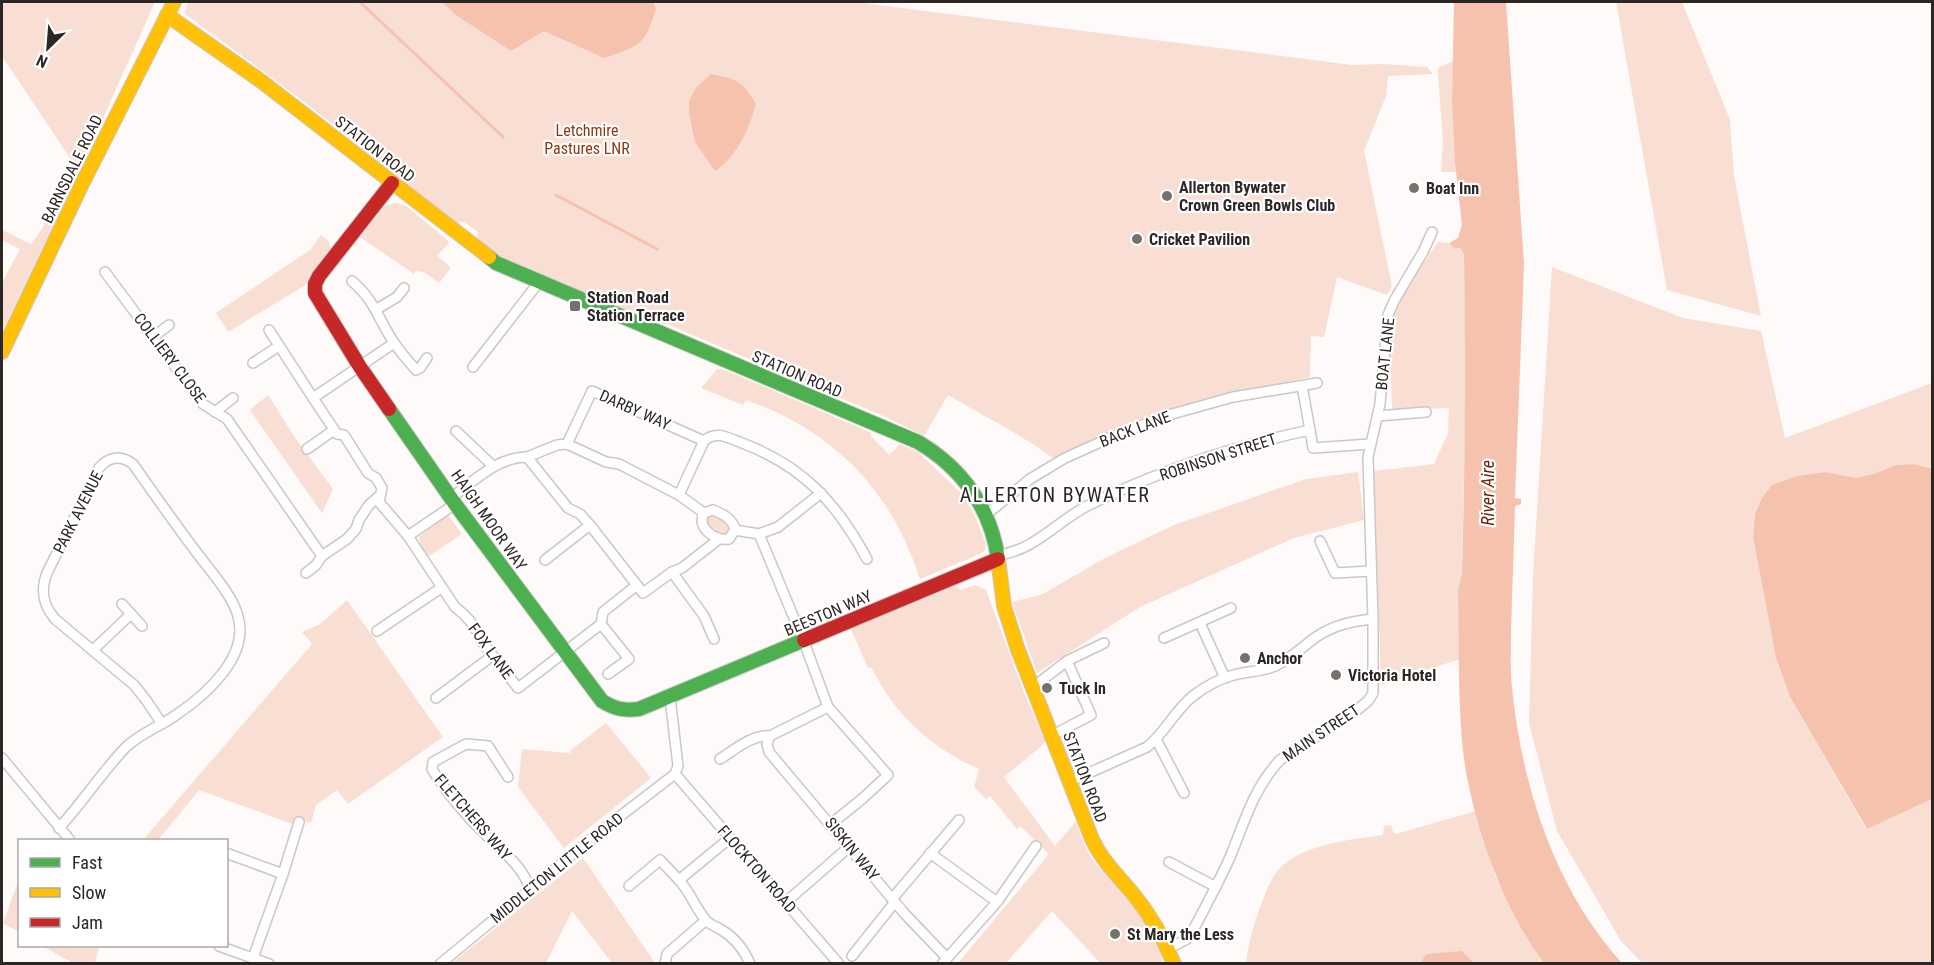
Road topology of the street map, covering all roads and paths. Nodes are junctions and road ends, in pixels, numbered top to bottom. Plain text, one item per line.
1 (174, 2) edge
2 (167, 15) junction
3 (392, 183) junction
4 (1432, 232) dead end
5 (105, 272) dead end
6 (352, 282) dead end
7 (539, 282) junction
8 (404, 288) dead end
9 (377, 309) junction
10 (169, 325) dead end
11 (269, 330) dead end
12 (153, 337) junction
13 (394, 343) junction
14 (279, 346) junction
15 (2, 352) edge
16 (428, 358) dead end
17 (253, 363) dead end
18 (360, 367) junction
19 (473, 367) dead end
20 (1317, 383) dead end
21 (1302, 386) junction
22 (233, 398) dead end
23 (313, 398) junction
24 (215, 412) junction
25 (1426, 412) dead end
26 (1378, 416) junction
27 (334, 430) junction
28 (1310, 430) junction
29 (456, 431) dead end
30 (704, 441) junction
31 (567, 444) junction
32 (1370, 444) junction
33 (307, 449) dead end
34 (527, 458) junction
35 (493, 466) junction
36 (821, 493) junction
37 (679, 495) junction
38 (379, 496) junction
39 (453, 501) junction
40 (704, 513) junction
41 (987, 514) junction
42 (590, 525) junction
43 (735, 530) junction
44 (759, 534) junction
45 (408, 536) junction
46 (719, 538) junction
47 (1320, 541) dead end
48 (322, 556) junction
49 (998, 557) junction
50 (867, 559) dead end
51 (545, 560) dead end
52 (1371, 571) junction
53 (672, 572) junction
54 (306, 573) dead end
55 (441, 588) junction
56 (640, 589) junction
57 (122, 604) dead end
58 (1231, 608) dead end
59 (131, 614) junction
60 (1373, 619) junction
61 (1200, 623) junction
62 (601, 624) junction
63 (142, 626) dead end
64 (377, 632) dead end
65 (1164, 638) dead end
66 (714, 639) dead end
67 (804, 642) junction
68 (1104, 643) dead end
69 (93, 650) junction
70 (566, 651) junction
71 (492, 656) junction
72 (1067, 661) junction
73 (609, 674) dead end
74 (1225, 678) junction
75 (1032, 688) junction
76 (670, 697) junction
77 (436, 698) dead end
78 (828, 707) junction
79 (162, 724) junction
80 (770, 736) junction
81 (1051, 736) junction
82 (1156, 739) junction
83 (2, 758) edge
84 (720, 759) dead end
85 (675, 774) junction
86 (508, 777) dead end
87 (1071, 781) junction
88 (1184, 792) dead end
89 (959, 820) dead end
90 (299, 822) dead end
91 (831, 824) junction
92 (59, 828) junction
93 (730, 838) junction
94 (69, 839) edge
95 (1036, 846) dead end
96 (849, 847) junction
97 (930, 853) junction
98 (228, 854) edge
99 (1169, 862) dead end
100 (283, 874) junction
101 (679, 880) junction
102 (629, 886) dead end
103 (1216, 887) junction
104 (530, 890) junction
105 (894, 900) junction
106 (786, 902) junction
107 (997, 902) junction
108 (705, 921) junction
109 (224, 947) edge
110 (1168, 949) junction
111 (852, 956) dead end
112 (253, 958) junction
113 (944, 961) edge
114 (269, 963) edge
115 (440, 963) edge
116 (665, 963) edge
117 (750, 963) edge
118 (839, 963) edge
119 (1174, 963) edge

1 - 2 street, BARNSDALE ROAD
2 - 3 street, STATION ROAD
2 - 15 street, BARNSDALE ROAD
3 - 7 street, STATION ROAD
3 - 18 street, HAIGH MOOR WAY
4 - 26 street, BOAT LANE
5 - 12 street, COLLIERY CLOSE
6 - 9 street
7 - 19 street
7 - 41 street, STATION ROAD
8 - 9 street
9 - 13 street
10 - 12 street
11 - 14 street, FOX LANE
12 - 24 street, COLLIERY CLOSE
13 - 16 street
13 - 18 street
14 - 17 street
14 - 23 street, FOX LANE
18 - 23 street
18 - 39 street, HAIGH MOOR WAY
20 - 21 street, BACK LANE
21 - 28 street
21 - 41 street, BACK LANE
22 - 24 street
23 - 27 street, FOX LANE
24 - 48 street, COLLIERY CLOSE
25 - 26 street
26 - 32 street, MAIN STREET
27 - 33 street
27 - 38 street, FOX LANE
28 - 32 street
28 - 49 street, ROBINSON STREET
29 - 35 street
30 - 31 street, DARBY WAY
30 - 36 street
30 - 37 street
31 - 34 street
31 - 37 street
32 - 52 street, MAIN STREET
34 - 35 street
34 - 42 street
35 - 39 street
36 - 44 street
36 - 50 street
37 - 40 street
38 - 45 street, FOX LANE
38 - 48 street
39 - 45 street
39 - 70 street, HAIGH MOOR WAY
40 - 43 street
40 - 46 street
41 - 49 street, STATION ROAD
42 - 51 street
42 - 56 street
43 - 44 street
43 - 46 street
44 - 67 street
45 - 55 street, FOX LANE
46 - 53 street
47 - 52 street
48 - 54 street
49 - 67 street, BEESTON WAY
49 - 75 street, STATION ROAD
52 - 60 street, MAIN STREET
53 - 56 street
53 - 66 street
55 - 64 street
55 - 71 street, FOX LANE
56 - 62 street
57 - 59 street
58 - 61 street
59 - 63 street
59 - 69 street
60 - 74 street
60 - 103 street, MAIN STREET
61 - 65 street
61 - 74 street
62 - 70 street
62 - 73 street
67 - 76 street, BEESTON WAY
67 - 78 street
68 - 72 street
69 - 79 street, PARK AVENUE
69 - 79 street, PARK AVENUE
70 - 71 street, FOX LANE
70 - 76 street, HAIGH MOOR WAY
71 - 77 street
72 - 75 street
72 - 81 street
74 - 82 street
75 - 81 street, STATION ROAD
76 - 85 street
78 - 80 street
78 - 91 street
79 - 92 street, PARK AVENUE
80 - 84 street
80 - 91 street, SISKIN WAY
81 - 87 street, STATION ROAD
82 - 87 street
82 - 88 street
83 - 92 street
85 - 93 street, FLOCKTON ROAD
85 - 104 street, MIDDLETON LITTLE ROAD
86 - 104 street, FLETCHERS WAY
87 - 110 street, STATION ROAD
89 - 97 street
90 - 100 street
91 - 96 street, SISKIN WAY
92 - 94 street
93 - 101 street
93 - 106 street, FLOCKTON ROAD
95 - 107 street
96 - 105 street, SISKIN WAY
96 - 106 street
97 - 105 street
97 - 107 street
98 - 100 street
99 - 103 street
100 - 112 street
101 - 102 street
101 - 108 street
103 - 110 street, MAIN STREET
104 - 115 street, MIDDLETON LITTLE ROAD
105 - 111 street
105 - 113 street, SISKIN WAY
106 - 118 street, FLOCKTON ROAD
107 - 113 street
108 - 116 street
108 - 117 street
109 - 112 street
110 - 119 street, STATION ROAD
112 - 114 street

